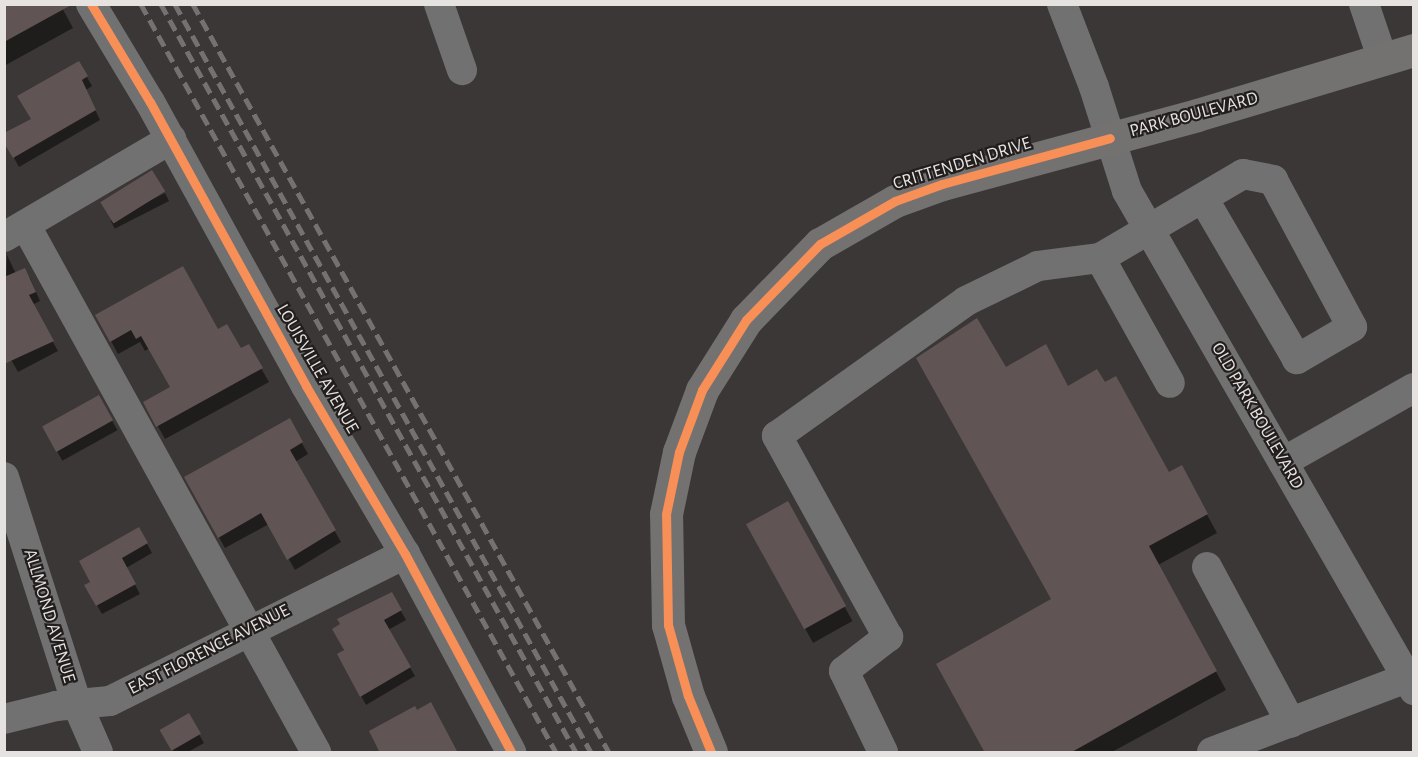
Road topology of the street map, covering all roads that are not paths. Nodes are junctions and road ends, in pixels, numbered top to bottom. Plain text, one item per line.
1 (91, 4) edge
2 (439, 4) edge
3 (1062, 4) edge
4 (1364, 4) edge
5 (1398, 55) edge
6 (462, 70) dead end
7 (1110, 138) junction
8 (171, 139) junction
9 (1203, 198) junction
10 (1148, 229) junction
11 (15, 232) edge
12 (1100, 258) junction
13 (1170, 383) dead end
14 (1413, 388) edge
15 (1283, 462) junction
16 (4, 477) edge
17 (405, 554) junction
18 (1207, 567) dead end
19 (249, 630) junction
20 (1410, 684) edge
21 (77, 704) junction
22 (4, 719) edge
23 (1291, 723) junction
24 (98, 753) edge
25 (316, 753) edge
26 (512, 753) edge
27 (711, 753) edge
28 (883, 753) edge
29 (1212, 753) edge

1 - 8 street, LOUISVILLE AVENUE
2 - 6 street
3 - 7 street, PARK BOULEVARD
4 - 5 street
5 - 7 main road, PARK BOULEVARD
7 - 10 street, OLD PARK BOULEVARD
7 - 27 main road, CRITTENDEN DRIVE
8 - 11 street
8 - 17 street, LOUISVILLE AVENUE
9 - 9 street
9 - 10 street
10 - 12 street
10 - 15 street, OLD PARK BOULEVARD
11 - 19 street
12 - 13 street
12 - 28 street
14 - 15 street
15 - 20 street, OLD PARK BOULEVARD
16 - 21 street, ALLMOND AVENUE
17 - 19 street, EAST FLORENCE AVENUE
17 - 26 street, LOUISVILLE AVENUE
18 - 23 street
19 - 21 street, EAST FLORENCE AVENUE
19 - 25 street
20 - 23 street
21 - 22 street, EAST FLORENCE AVENUE
21 - 24 street, ALLMOND AVENUE
23 - 29 street

